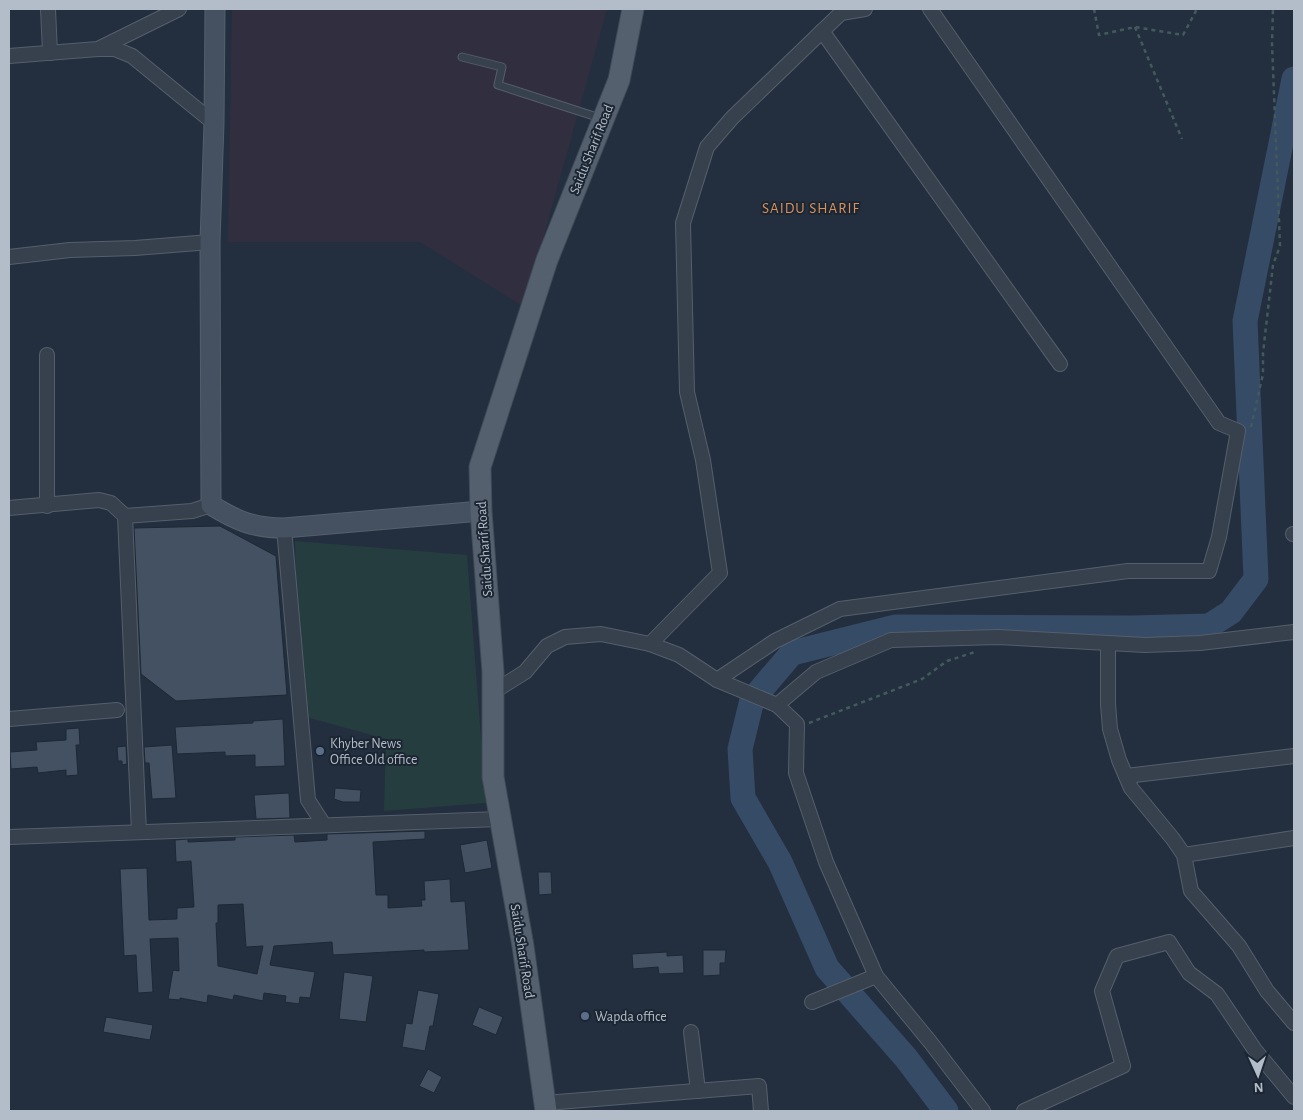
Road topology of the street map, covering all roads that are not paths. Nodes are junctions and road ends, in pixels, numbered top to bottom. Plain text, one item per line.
1 (48, 9) edge
2 (179, 9) edge
3 (215, 9) edge
4 (633, 9) edge
5 (865, 9) edge
6 (930, 9) edge
7 (822, 31) junction
8 (98, 49) junction
9 (50, 53) junction
10 (9, 56) edge
11 (462, 57) dead end
12 (603, 119) junction
13 (214, 123) junction
14 (210, 242) junction
15 (9, 257) edge
16 (47, 355) dead end
17 (1060, 364) dead end
18 (211, 505) junction
19 (47, 506) junction
20 (9, 508) edge
21 (481, 510) junction
22 (125, 516) junction
23 (284, 528) junction
24 (1294, 632) edge
25 (1108, 643) junction
26 (650, 644) junction
27 (718, 680) junction
28 (493, 692) junction
29 (776, 705) junction
30 (117, 710) dead end
31 (9, 719) edge
32 (1294, 756) edge
33 (1126, 776) junction
34 (500, 819) junction
35 (324, 825) junction
36 (139, 832) junction
37 (9, 837) edge
38 (1294, 838) edge
39 (1184, 855) junction
40 (876, 976) junction
41 (812, 1002) dead end
42 (1294, 1023) edge
43 (691, 1032) dead end
44 (698, 1091) junction
45 (1294, 1097) edge
46 (546, 1107) edge
47 (762, 1111) edge
48 (983, 1111) edge
49 (1024, 1111) edge

1 - 9 street
2 - 8 street
3 - 13 street
4 - 12 main road, Saidu Sharif Road
5 - 7 street
6 - 27 street
7 - 17 street
7 - 26 street
8 - 9 street
8 - 13 street
9 - 10 street
11 - 12 lane
12 - 21 main road, Saidu Sharif Road
13 - 14 street
14 - 15 street
14 - 18 street
16 - 19 street
18 - 22 street
18 - 23 street
19 - 20 street
19 - 22 street
21 - 23 street
21 - 28 main road, Saidu Sharif Road
22 - 36 street
23 - 35 street
24 - 25 street
25 - 29 street
25 - 33 street
26 - 27 street
26 - 28 street
27 - 29 street
28 - 34 main road, Saidu Sharif Road
29 - 40 street
30 - 31 street
32 - 33 street
33 - 39 street
34 - 35 street
34 - 46 main road, Saidu Sharif Road
35 - 36 street
36 - 37 street
38 - 39 street
39 - 42 street
40 - 41 street
40 - 48 street
43 - 44 street
44 - 46 street
44 - 47 street
45 - 49 street

